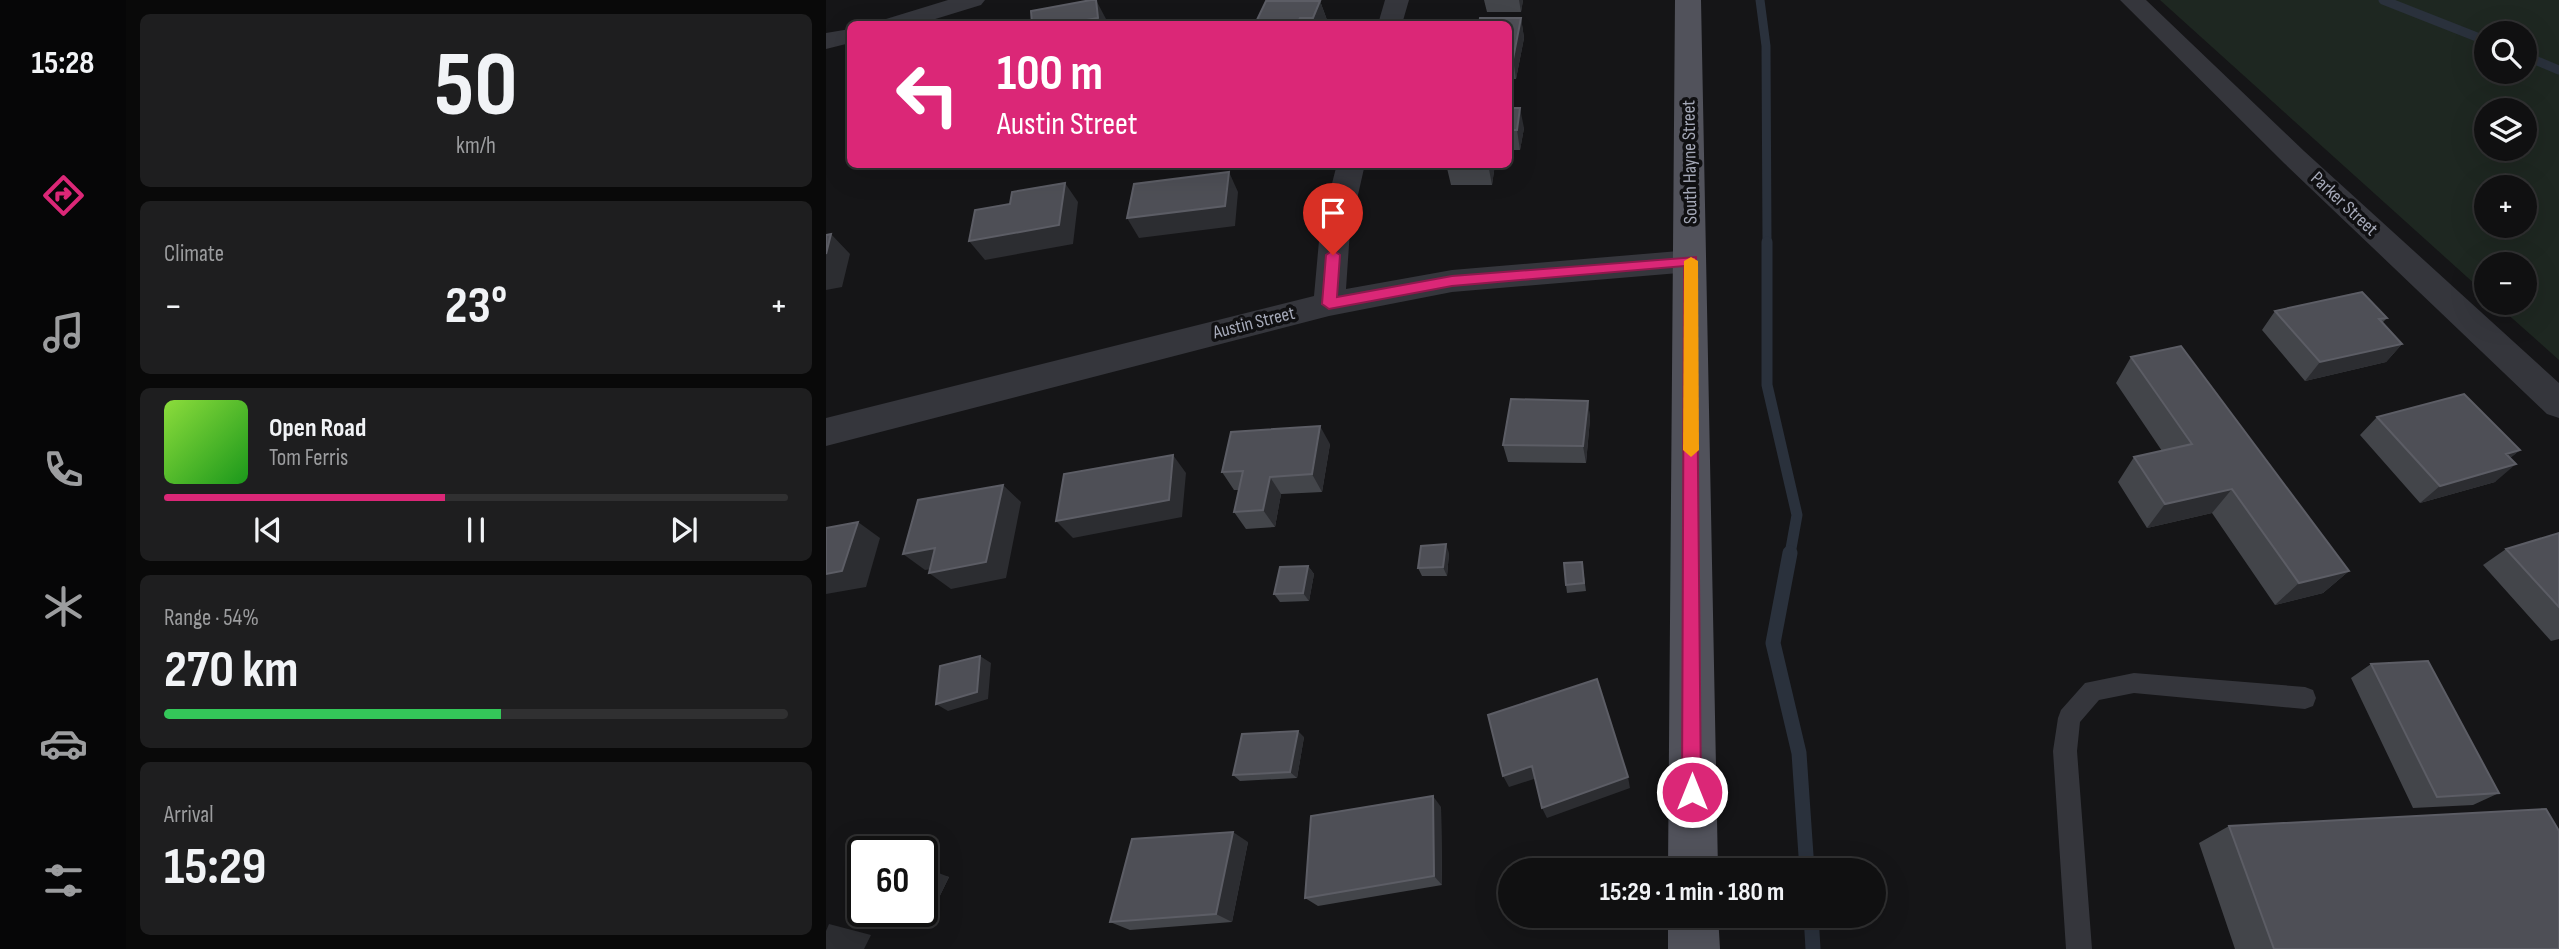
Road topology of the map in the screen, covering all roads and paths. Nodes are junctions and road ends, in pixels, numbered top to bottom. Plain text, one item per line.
1 (973, 0) edge
2 (1397, 0) edge
3 (1688, 0) edge
4 (2132, 0) edge
5 (905, 21) edge
6 (1391, 21) edge
7 (847, 37) edge
8 (826, 41) edge
9 (1350, 168) edge
10 (1691, 261) junction
11 (1329, 304) junction
12 (2559, 404) edge
13 (826, 432) edge
14 (2305, 698) dead end
15 (1693, 858) edge
16 (1693, 928) edge
17 (1694, 949) edge
18 (2079, 949) edge

1 - 5 street
2 - 6 street
3 - 10 main road, South Hayne Street
4 - 12 street, Parker Street
7 - 8 street
9 - 11 street
10 - 11 street, Austin Street
10 - 15 main road, South Hayne Street
11 - 13 street, Austin Street
14 - 18 lane
16 - 17 main road

